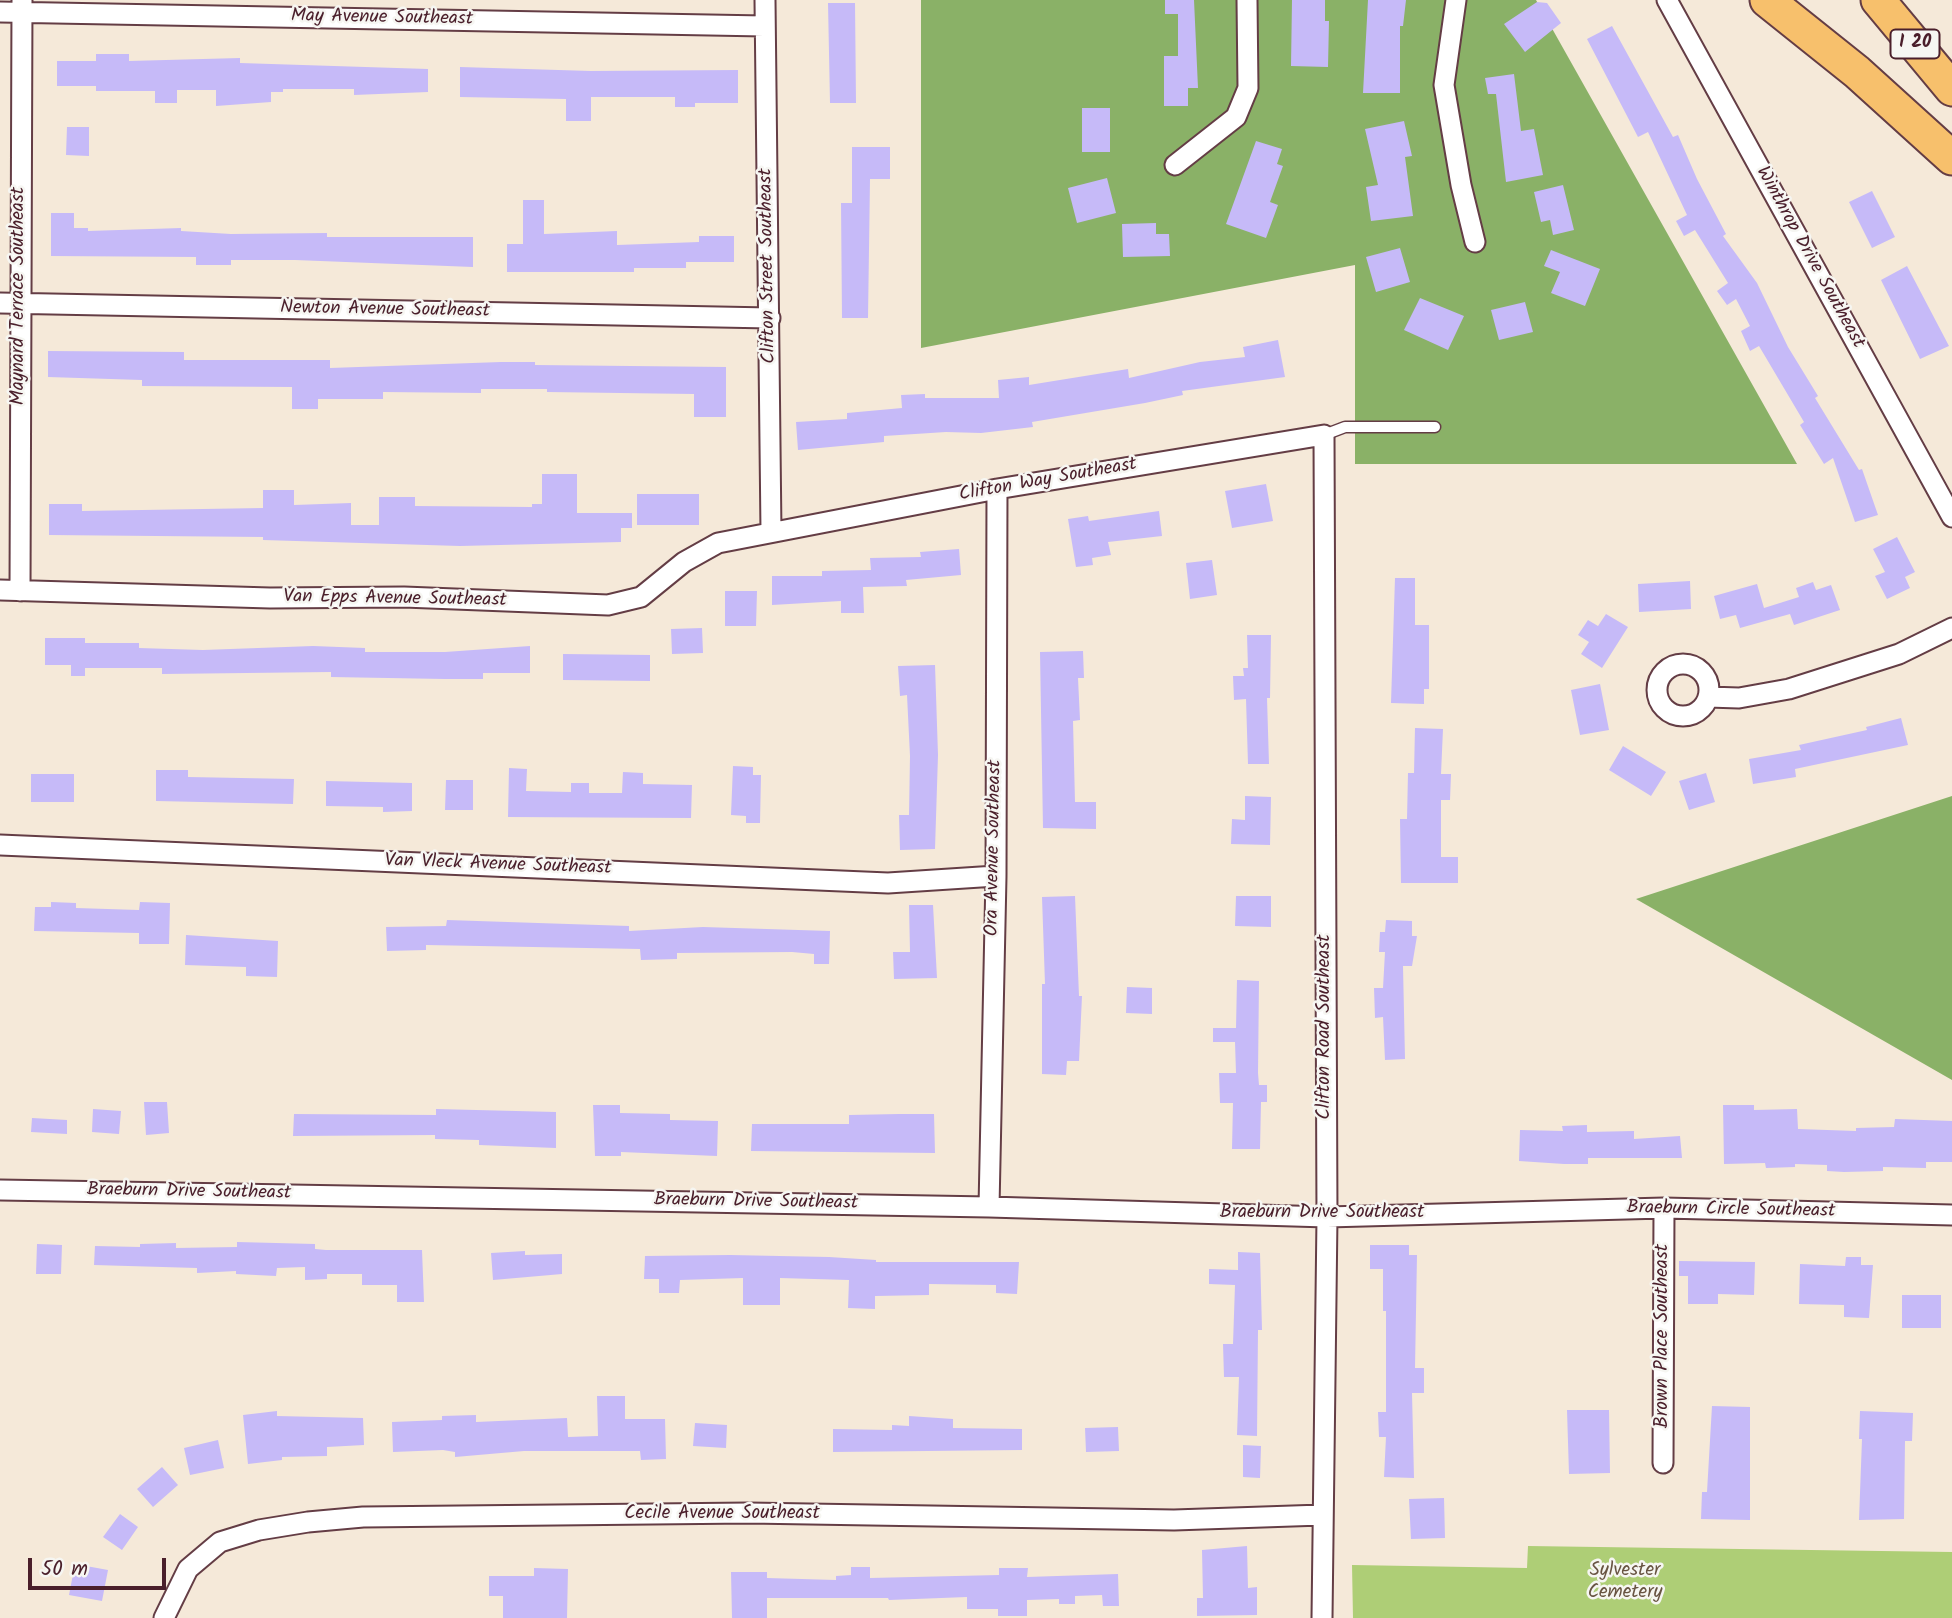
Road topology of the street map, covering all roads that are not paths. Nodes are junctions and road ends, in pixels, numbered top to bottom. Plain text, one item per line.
1 (765, 0) edge
2 (1247, 0) edge
3 (1456, 0) edge
4 (1667, 0) edge
5 (1767, 0) edge
6 (1878, 0) edge
7 (22, 6) edge
8 (0, 12) edge
9 (764, 26) junction
10 (1952, 89) edge
11 (1952, 158) edge
12 (1175, 164) dead end
13 (1475, 242) dead end
14 (10, 303) edge
15 (770, 318) junction
16 (1435, 427) dead end
17 (1324, 435) junction
18 (997, 489) junction
19 (1952, 517) edge
20 (771, 532) junction
21 (10, 591) edge
22 (1952, 628) edge
23 (1708, 697) dead end
24 (0, 845) edge
25 (996, 876) junction
26 (0, 1190) edge
27 (989, 1207) junction
28 (1664, 1208) junction
29 (1511, 1212) joint
30 (1952, 1215) edge
31 (1327, 1217) junction
32 (1663, 1463) dead end
33 (1322, 1515) junction
34 (164, 1618) edge
35 (1322, 1618) edge

1 - 9 street, Clifton Street Southeast
2 - 12 street
3 - 13 street
4 - 19 street, Winthrop Drive Southeast
5 - 11 highway
6 - 10 highway, I 20
7 - 8 street, May Avenue Southeast
7 - 9 street, May Avenue Southeast
7 - 14 street, Maynard Terrace Southeast
9 - 15 street, Clifton Street Southeast
14 - 15 street, Newton Avenue Southeast
14 - 21 street, Maynard Terrace Southeast
15 - 20 street, Clifton Street Southeast
16 - 17 lane
17 - 18 street, Clifton Way Southeast
17 - 31 street, Clifton Road Southeast
18 - 20 street, Clifton Way Southeast
18 - 25 street, Ora Avenue Southeast
20 - 21 street, Van Epps Avenue Southeast
22 - 23 street
24 - 25 street, Van Vleck Avenue Southeast
25 - 27 street, Ora Avenue Southeast
26 - 27 street, Braeburn Drive Southeast
27 - 31 street, Braeburn Drive Southeast
28 - 29 street, Braeburn Circle Southeast
28 - 30 street, Braeburn Circle Southeast
28 - 32 street, Brown Place Southeast
29 - 31 street, Braeburn Drive Southeast
31 - 33 street, Clifton Road Southeast
33 - 34 street, Cecile Avenue Southeast
33 - 35 street, Clifton Road Southeast

